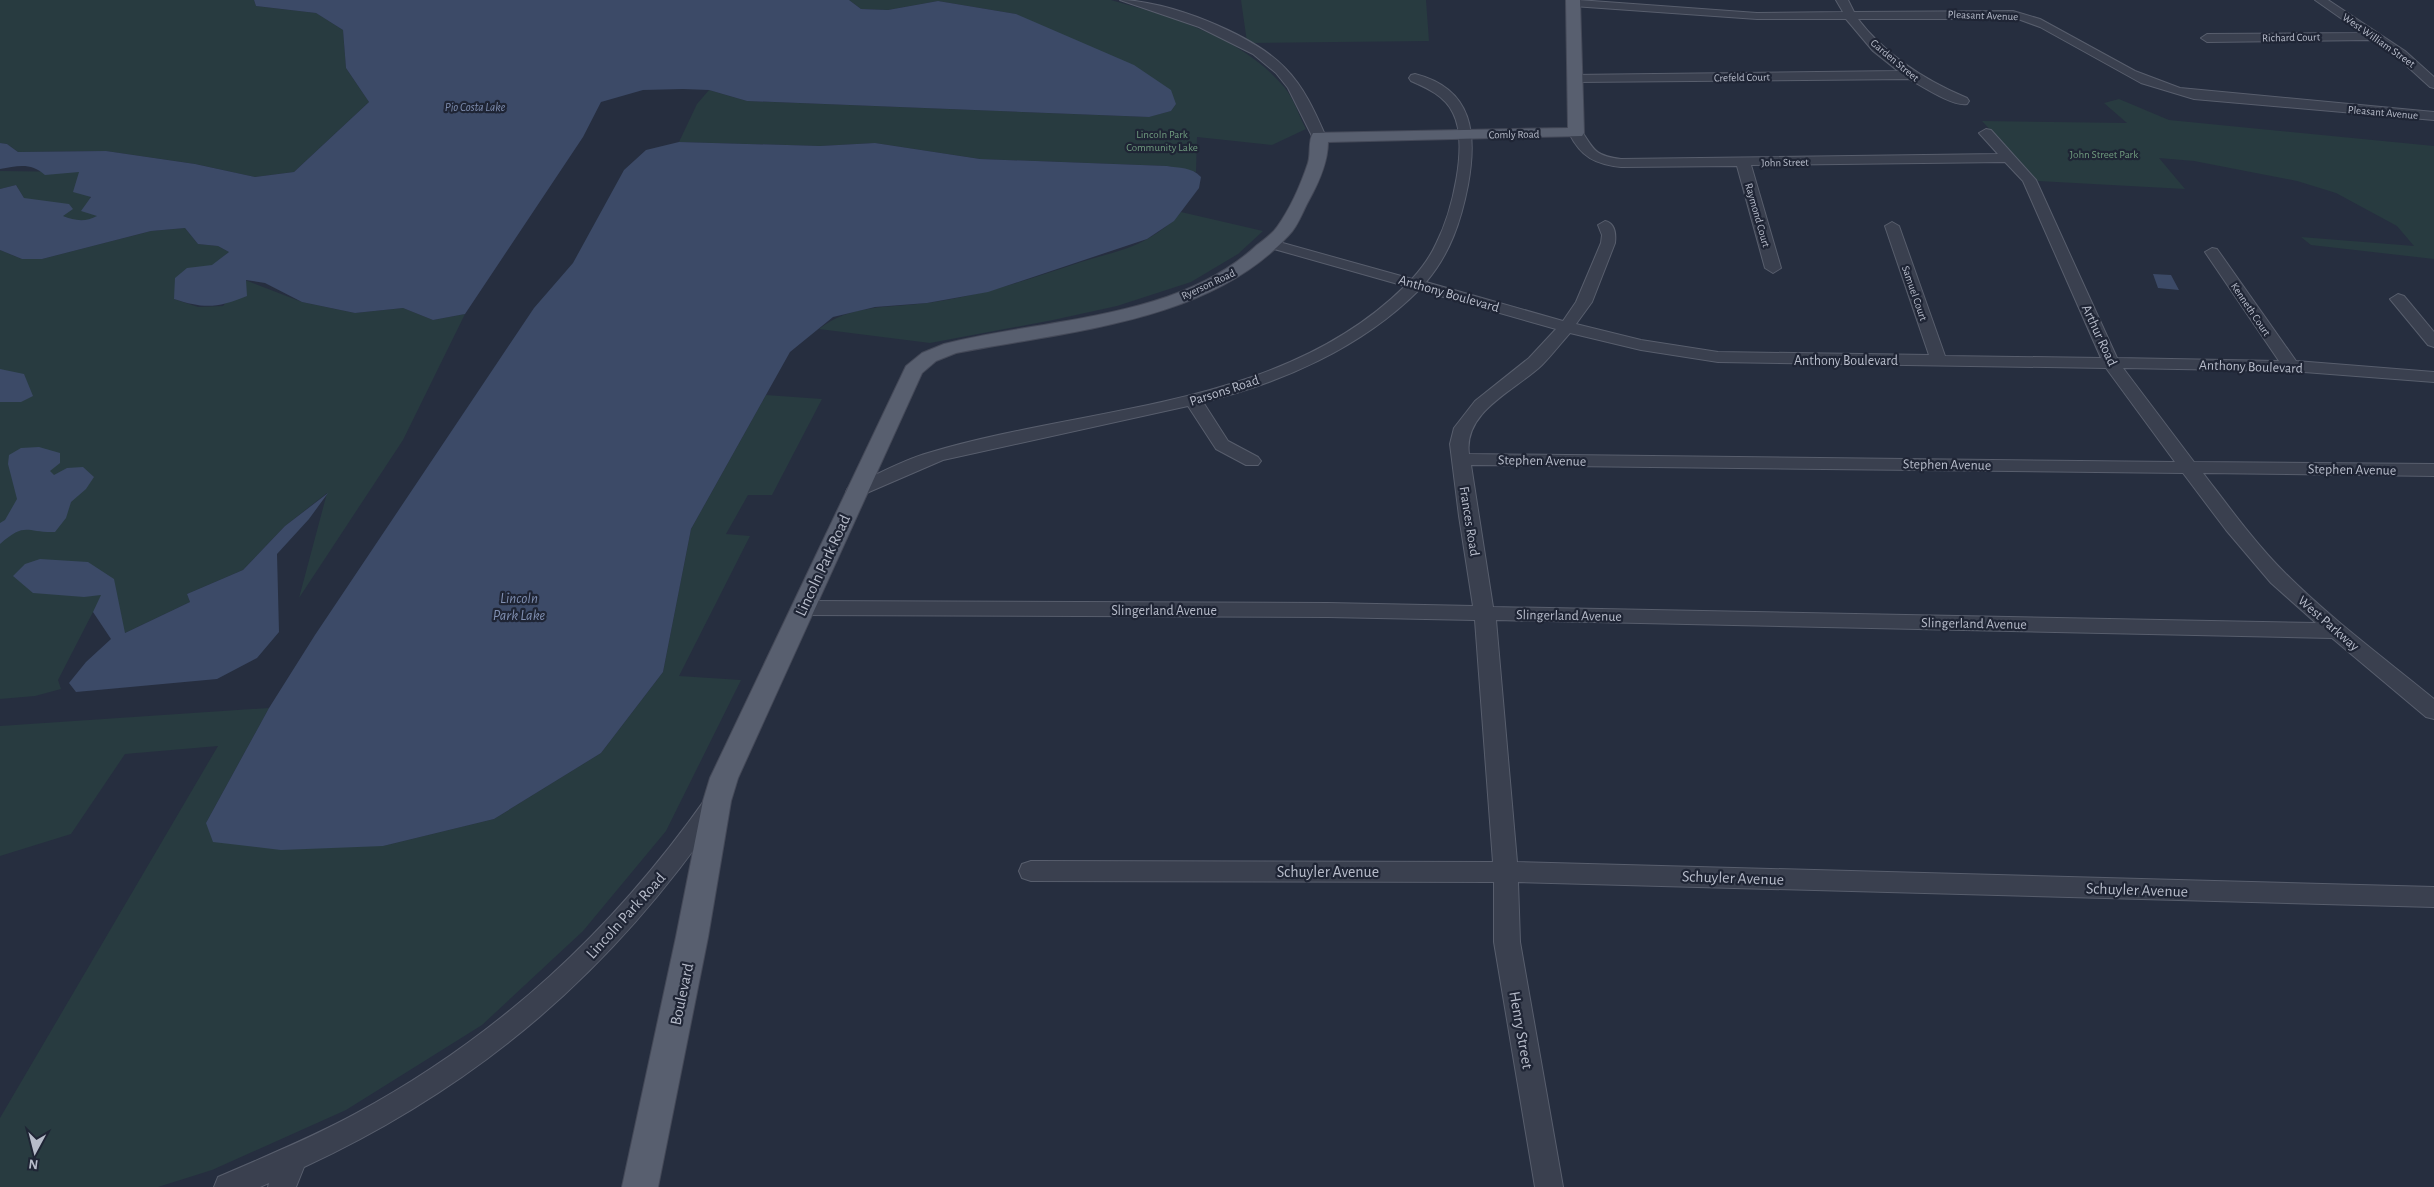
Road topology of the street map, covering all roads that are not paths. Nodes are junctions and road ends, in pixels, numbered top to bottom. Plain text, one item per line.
1 (1126, 0) edge
2 (1703, 0) edge
3 (1842, 0) edge
4 (1981, 0) edge
5 (2321, 0) edge
6 (1573, 2) edge
7 (1990, 13) junction
8 (1706, 14) junction
9 (1848, 16) junction
10 (2376, 36) junction
11 (2207, 38) dead end
12 (1909, 75) junction
13 (1415, 78) dead end
14 (1576, 78) junction
15 (2434, 84) edge
16 (1963, 101) dead end
17 (2434, 116) edge
18 (1576, 133) junction
19 (1986, 133) dead end
20 (1465, 134) junction
21 (1319, 136) junction
22 (1361, 136) junction
23 (2009, 158) junction
24 (1743, 162) junction
25 (1311, 177) junction
26 (1605, 225) dead end
27 (1892, 226) dead end
28 (1272, 244) junction
29 (2212, 252) dead end
30 (1773, 268) dead end
31 (1416, 284) junction
32 (2398, 299) dead end
33 (1567, 326) junction
34 (2434, 342) edge
35 (1939, 361) junction
36 (2111, 363) junction
37 (2291, 366) junction
38 (2434, 377) edge
39 (1193, 401) junction
40 (1461, 459) junction
41 (1252, 461) dead end
42 (2189, 467) junction
43 (2434, 470) edge
44 (855, 492) junction
45 (2233, 526) joint
46 (802, 608) junction
47 (1485, 613) junction
48 (2337, 631) junction
49 (2434, 711) edge
50 (717, 800) junction
51 (1031, 871) dead end
52 (1506, 872) junction
53 (2434, 897) edge
54 (294, 1158) junction
55 (228, 1187) edge
56 (282, 1187) edge
57 (640, 1187) edge
58 (1549, 1187) edge

1 - 21 street
2 - 8 street
3 - 9 street, Garden Street
4 - 7 street
5 - 10 street, West William Street
6 - 8 street, Pleasant Avenue
6 - 14 main road
7 - 9 street, Pleasant Avenue
7 - 17 street, Pleasant Avenue
8 - 9 street, Pleasant Avenue
9 - 12 street, Garden Street
10 - 11 street, Richard Court
10 - 15 street, West William Street
12 - 14 street, Crefeld Court
12 - 16 street, Garden Street
13 - 20 street, Parsons Road
14 - 18 main road
18 - 20 main road, Comly Road
18 - 24 street, John Street
19 - 23 street, Arthur Road
20 - 22 main road, Comly Road
20 - 31 street, Parsons Road
21 - 22 main road, Comly Road
21 - 25 main road, Ryerson Road
22 - 25 main road
23 - 24 street, John Street
23 - 36 street, Arthur Road
24 - 30 street, Raymond Court
25 - 28 main road, Ryerson Road
26 - 33 street, Frances Road
27 - 35 street, Samuel Court
28 - 31 street, Anthony Boulevard
28 - 44 main road, Ryerson Road
29 - 37 street, Kenneth Court
31 - 33 street, Anthony Boulevard
31 - 39 street, Parsons Road
32 - 34 street
33 - 35 street, Anthony Boulevard
33 - 40 street, Frances Road
35 - 36 street, Anthony Boulevard
36 - 37 street, Anthony Boulevard
36 - 42 street, Arthur Road
37 - 38 street, Anthony Boulevard
39 - 41 street
39 - 44 street, Parsons Road
40 - 42 street, Stephen Avenue
40 - 47 street, Frances Road
42 - 43 street, Stephen Avenue
42 - 45 street, Arthur Road
44 - 46 main road, Lincoln Park Road
45 - 48 street, West Parkway
46 - 47 street, Slingerland Avenue
46 - 50 main road, Lincoln Park Road
47 - 48 street, Slingerland Avenue
47 - 52 street, Frances Road
48 - 49 street, West Parkway
50 - 54 street, Lincoln Park Road
50 - 57 main road, Boulevard
51 - 52 street, Schuyler Avenue
52 - 53 street, Schuyler Avenue
52 - 58 street, Henry Street
54 - 55 street, Lincoln Park Road
54 - 56 street

